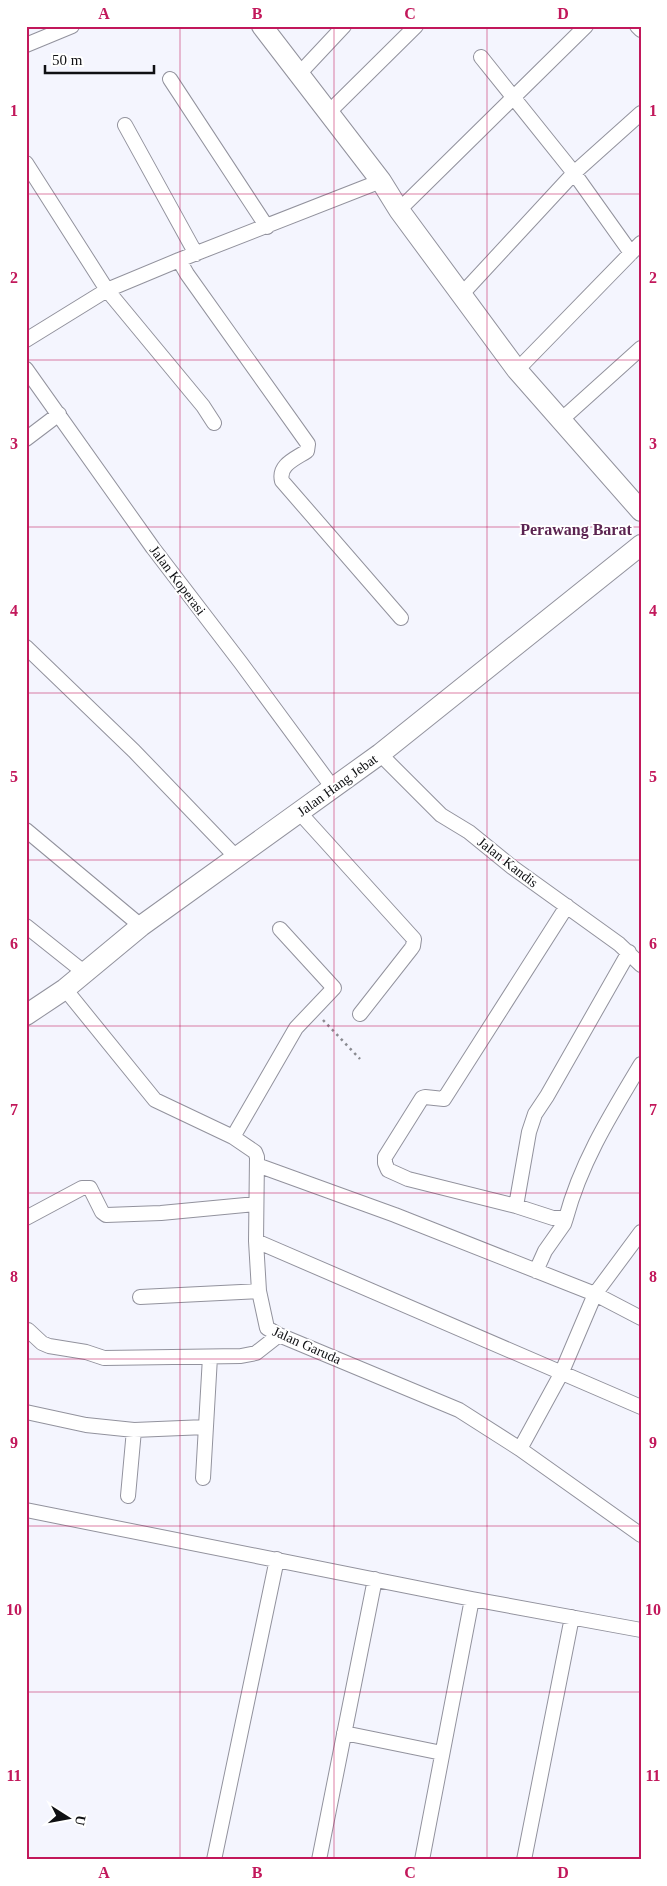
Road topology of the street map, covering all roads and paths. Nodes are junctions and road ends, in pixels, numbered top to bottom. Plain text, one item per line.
1 (72, 26) edge
2 (262, 26) edge
3 (344, 26) edge
4 (416, 26) edge
5 (586, 26) edge
6 (637, 26) edge
7 (641, 30) edge
8 (26, 45) edge
9 (481, 57) dead end
10 (299, 74) junction
11 (170, 79) dead end
12 (514, 98) junction
13 (329, 112) junction
14 (641, 113) edge
15 (125, 125) dead end
16 (26, 163) edge
17 (574, 173) junction
18 (380, 181) junction
19 (399, 210) junction
20 (267, 227) junction
21 (636, 248) edge
22 (196, 254) junction
23 (179, 260) junction
24 (107, 290) junction
25 (461, 295) junction
26 (26, 340) edge
27 (641, 348) edge
28 (26, 369) edge
29 (517, 370) junction
30 (59, 414) junction
31 (561, 420) junction
32 (214, 423) dead end
33 (26, 439) edge
34 (641, 511) edge
35 (641, 545) edge
36 (401, 618) dead end
37 (26, 647) edge
38 (380, 754) junction
39 (333, 788) junction
40 (299, 812) junction
41 (26, 830) edge
42 (237, 858) junction
43 (567, 906) junction
44 (26, 926) edge
45 (141, 926) junction
46 (280, 929) dead end
47 (629, 952) junction
48 (641, 965) edge
49 (85, 973) junction
50 (66, 989) junction
51 (313, 1010) junction
52 (360, 1014) dead end
53 (26, 1016) edge
54 (360, 1059) dead end
55 (641, 1064) edge
56 (232, 1137) junction
57 (257, 1165) junction
58 (256, 1204) junction
59 (516, 1206) junction
60 (26, 1218) edge
61 (566, 1218) junction
62 (641, 1232) edge
63 (256, 1241) junction
64 (536, 1271) junction
65 (259, 1291) junction
66 (595, 1294) junction
67 (140, 1297) dead end
68 (641, 1318) edge
69 (28, 1330) dead end
70 (279, 1335) junction
71 (210, 1357) junction
72 (561, 1374) junction
73 (641, 1407) edge
74 (26, 1412) edge
75 (206, 1427) junction
76 (134, 1430) junction
77 (520, 1448) junction
78 (202, 1478) dead end
79 (128, 1496) dead end
80 (26, 1510) edge
81 (641, 1535) edge
82 (277, 1559) junction
83 (375, 1579) junction
84 (472, 1599) junction
85 (572, 1617) junction
86 (641, 1630) edge
87 (344, 1733) junction
88 (442, 1753) junction
89 (214, 1860) edge
90 (319, 1860) edge
91 (422, 1860) edge
92 (524, 1860) edge

1 - 8 street
2 - 10 street
3 - 10 street
4 - 13 street
5 - 12 street
6 - 7 street
9 - 12 street
10 - 13 street
11 - 20 street
12 - 17 street
12 - 19 street
13 - 18 street
14 - 17 street
15 - 22 street
16 - 24 street
17 - 21 street
17 - 25 street
18 - 19 street
18 - 20 street
19 - 25 street
20 - 22 street
21 - 29 street
22 - 23 street
23 - 24 street
23 - 36 street
24 - 26 street
24 - 32 street
25 - 29 street
27 - 31 street
28 - 30 street, Jalan Koperasi
29 - 31 street
30 - 33 street
30 - 39 street, Jalan Koperasi
31 - 34 street
35 - 38 street, Jalan Hang Jebat
37 - 42 street
38 - 39 street, Jalan Hang Jebat
38 - 43 street, Jalan Kandis
39 - 40 street, Jalan Hang Jebat
40 - 42 street, Jalan Hang Jebat
40 - 52 street
41 - 45 street
42 - 45 street, Jalan Hang Jebat
43 - 47 street, Jalan Kandis
43 - 59 street
44 - 49 street
45 - 49 street, Jalan Hang Jebat
46 - 51 street
47 - 48 street, Jalan Kandis
47 - 59 street
49 - 50 street, Jalan Hang Jebat
50 - 53 street, Jalan Hang Jebat
50 - 56 street
51 - 54 path
51 - 56 street
55 - 61 street
56 - 57 street
57 - 58 street, Jalan Garuda
57 - 64 street
58 - 60 street
58 - 63 street, Jalan Garuda
59 - 61 street
61 - 64 street
62 - 66 street
63 - 65 street, Jalan Garuda
63 - 72 street
64 - 66 street
65 - 67 street
65 - 70 street, Jalan Garuda
66 - 68 street
66 - 72 street
69 - 71 street
70 - 71 street
70 - 77 street, Jalan Garuda
71 - 75 street
72 - 73 street
72 - 77 street
74 - 76 street
75 - 76 street
75 - 78 street
76 - 79 street
77 - 81 street, Jalan Garuda
80 - 82 street
82 - 83 street
82 - 89 street
83 - 84 street
83 - 87 street
84 - 85 street
84 - 88 street
85 - 86 street
85 - 92 street
87 - 88 street
87 - 90 street
88 - 91 street

